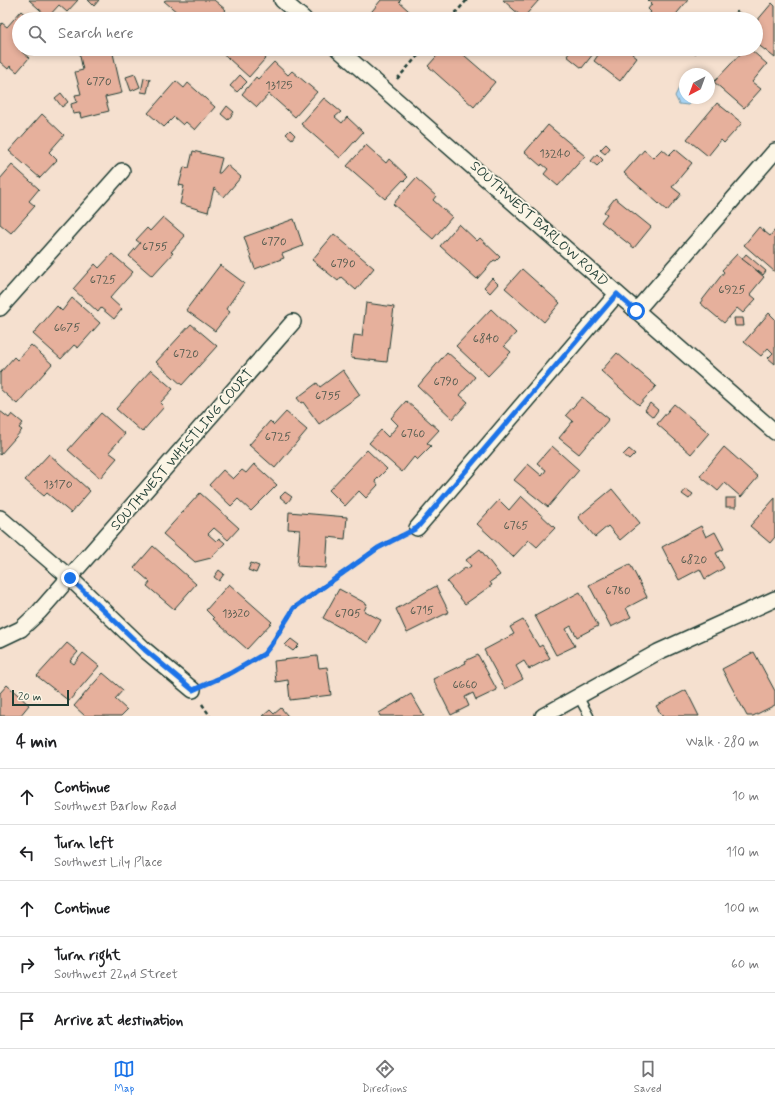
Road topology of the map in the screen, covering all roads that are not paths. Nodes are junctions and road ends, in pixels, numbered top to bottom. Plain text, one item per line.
1 (282, 0) edge
2 (296, 12) edge
3 (346, 56) edge
4 (775, 150) edge
5 (122, 171) dead end
6 (617, 294) junction
7 (0, 308) edge
8 (636, 311) junction
9 (293, 322) dead end
10 (775, 432) edge
11 (0, 518) edge
12 (417, 528) road end
13 (70, 578) junction
14 (775, 600) edge
15 (0, 639) edge
16 (193, 690) road end
17 (578, 696) junction
18 (543, 716) edge
19 (589, 716) edge

1 - 2 street
3 - 6 street, SOUTHWEST BARLOW ROAD
4 - 8 street
5 - 7 street
6 - 8 street, SOUTHWEST BARLOW ROAD
6 - 12 street
8 - 10 street, SOUTHWEST BARLOW ROAD
9 - 13 street, SOUTHWEST WHISTLING COURT
11 - 13 street
13 - 15 street, SOUTHWEST WHISTLING COURT
13 - 16 street
14 - 17 street
17 - 18 street
17 - 19 lane

